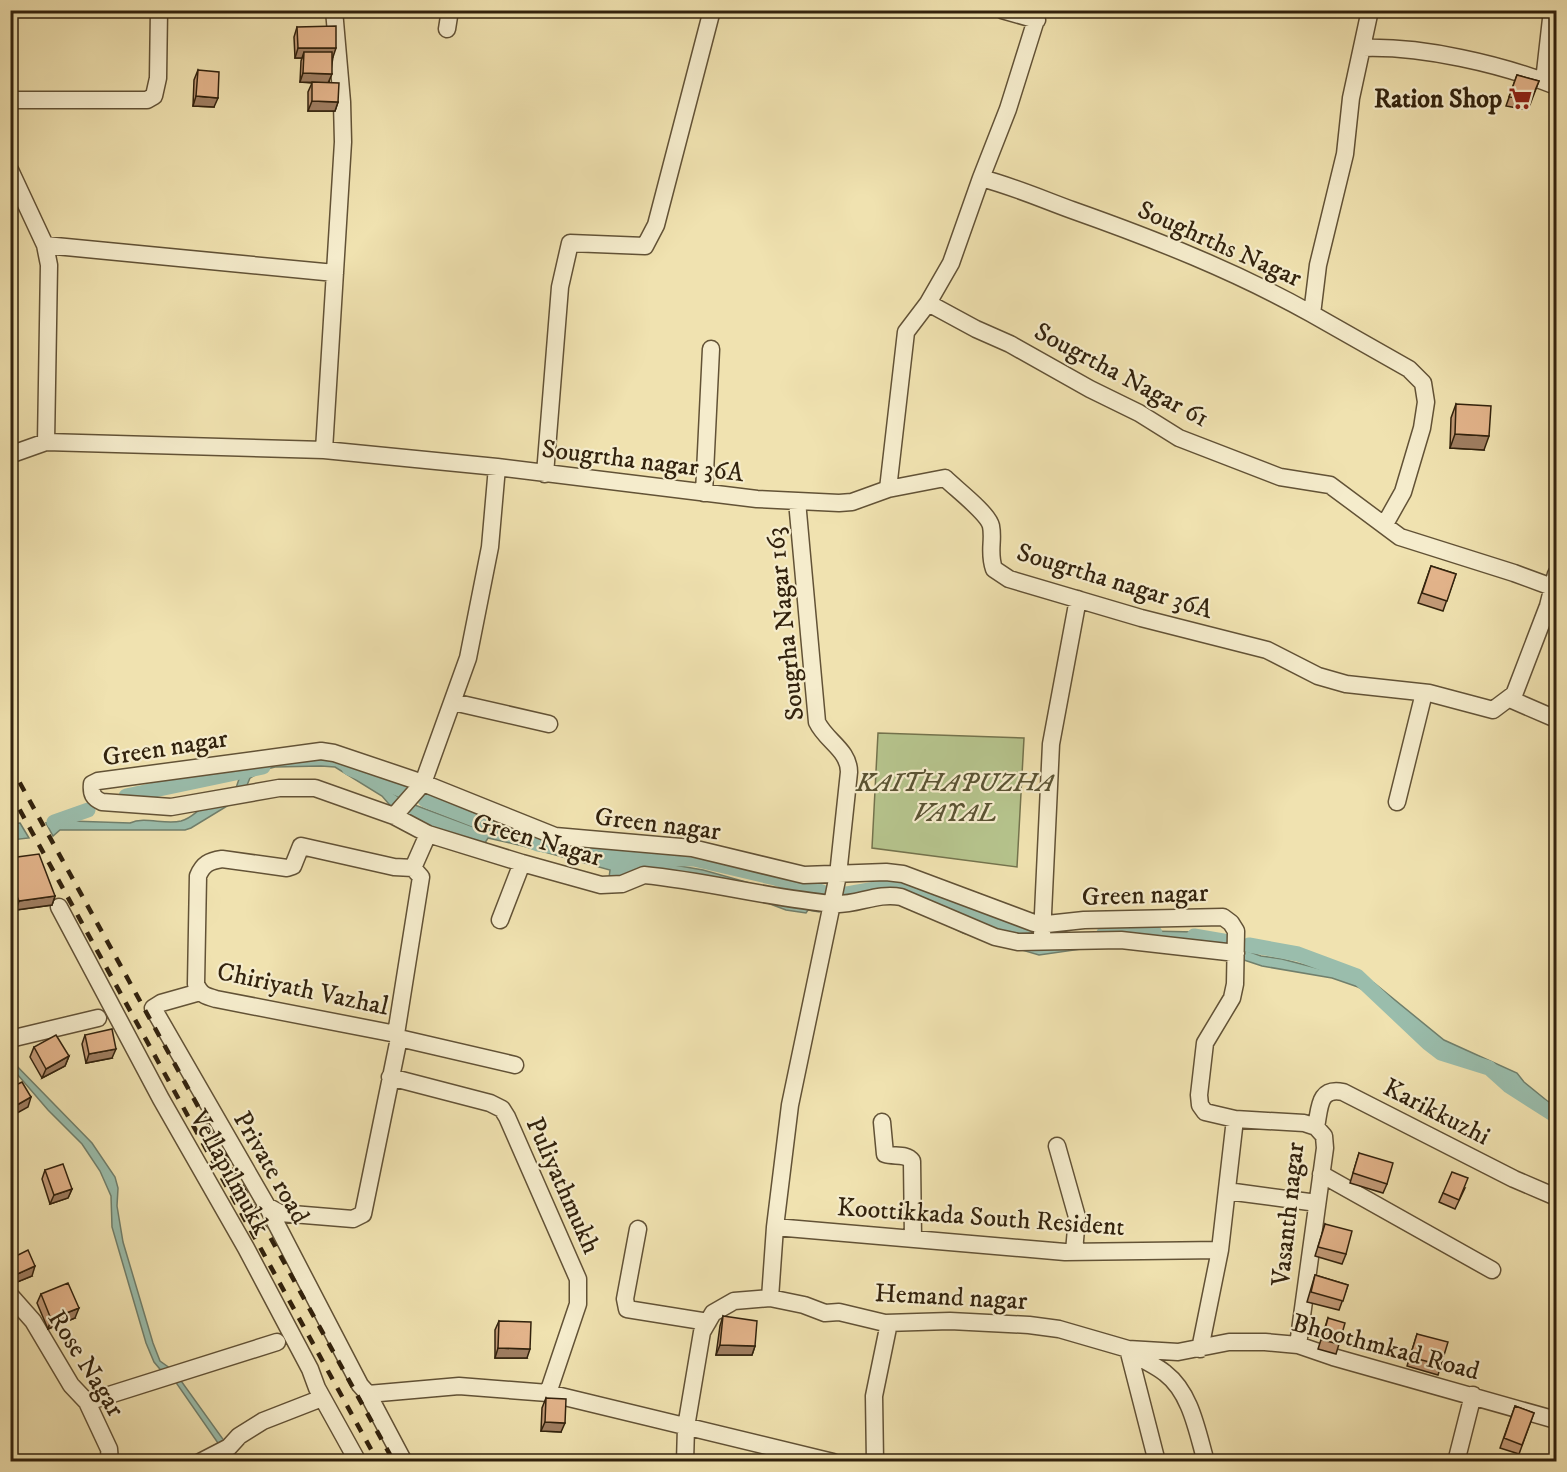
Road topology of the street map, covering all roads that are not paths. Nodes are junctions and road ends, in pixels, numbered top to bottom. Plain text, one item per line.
1 (159, 10) edge
2 (334, 10) edge
3 (450, 10) edge
4 (712, 10) edge
5 (1002, 10) edge
6 (1370, 10) edge
7 (1552, 10) edge
8 (1038, 15) edge
9 (447, 29) dead end
10 (1363, 48) junction
11 (1550, 84) edge
12 (10, 100) edge
13 (10, 170) edge
14 (981, 178) junction
15 (45, 245) junction
16 (335, 273) junction
17 (928, 303) junction
18 (1312, 314) junction
19 (711, 349) dead end
20 (46, 442) junction
21 (324, 450) junction
22 (10, 453) edge
23 (497, 467) junction
24 (545, 474) junction
25 (888, 489) junction
26 (704, 493) junction
27 (797, 501) junction
28 (1385, 525) junction
29 (1554, 581) edge
30 (1078, 599) junction
31 (1424, 693) junction
32 (1512, 700) junction
33 (453, 702) junction
34 (1557, 719) edge
35 (549, 724) dead end
36 (423, 783) junction
37 (1397, 802) dead end
38 (394, 816) junction
39 (428, 834) junction
40 (522, 863) junction
41 (413, 868) junction
42 (838, 875) junction
43 (832, 904) junction
44 (59, 907) dead end
45 (500, 920) dead end
46 (1042, 929) junction
47 (1236, 953) junction
48 (200, 992) junction
49 (98, 1018) dead end
50 (398, 1036) junction
51 (10, 1039) edge
52 (515, 1065) dead end
53 (390, 1077) junction
54 (1235, 1119) junction
55 (882, 1122) dead end
56 (1316, 1127) junction
57 (1057, 1146) dead end
58 (1321, 1174) junction
59 (1227, 1191) junction
60 (1557, 1197) edge
61 (1317, 1203) junction
62 (267, 1206) junction
63 (775, 1227) junction
64 (638, 1229) dead end
65 (914, 1239) junction
66 (1220, 1250) junction
67 (1074, 1252) junction
68 (1492, 1270) dead end
69 (10, 1295) edge
70 (770, 1298) junction
71 (708, 1322) junction
72 (889, 1323) junction
73 (276, 1342) dead end
74 (1298, 1345) junction
75 (1128, 1349) junction
76 (1200, 1349) junction
77 (548, 1393) junction
78 (368, 1394) junction
79 (1473, 1395) junction
80 (322, 1398) junction
81 (87, 1402) junction
82 (1557, 1420) edge
83 (686, 1427) junction
84 (110, 1461) edge
85 (200, 1461) edge
86 (358, 1461) edge
87 (404, 1461) edge
88 (685, 1461) edge
89 (833, 1461) edge
90 (874, 1461) edge
91 (1156, 1461) edge
92 (1206, 1461) edge
93 (1456, 1461) edge

1 - 12 street
2 - 16 street
3 - 9 street
4 - 24 street
5 - 8 street
6 - 10 street, Soughrths Nagar
7 - 11 street
8 - 14 street
10 - 11 street
10 - 18 street, Soughrths Nagar
13 - 15 street
14 - 17 street
14 - 18 street, Soughrths Nagar
15 - 16 street
15 - 20 street
16 - 21 street
17 - 25 street
17 - 28 street, Sougrtha Nagar 61
18 - 28 street
19 - 26 street
20 - 21 street, Sougrtha nagar 36A
20 - 22 street
21 - 23 street, Sougrtha nagar 36A
23 - 24 street, Sougrtha nagar 36A
23 - 33 street
24 - 26 street, Sougrtha nagar 36A
25 - 27 street, Sougrtha nagar 36A
25 - 30 street, Sougrtha nagar 36A
26 - 27 street, Sougrtha nagar 36A
27 - 42 street, Sougrha Nagar 163
28 - 29 street, Sougrtha Nagar 61
29 - 32 street
30 - 31 street, Sougrtha nagar 36A
30 - 46 street
31 - 32 street, Sougrtha nagar 36A
31 - 37 street
32 - 34 street
33 - 35 street
33 - 36 street
36 - 38 street
36 - 38 street, Green nagar
36 - 42 street, Green nagar
38 - 39 street, Green Nagar
39 - 40 street, Green Nagar
39 - 41 street
40 - 43 street, Green Nagar
40 - 45 street
41 - 48 street, Chiriyath Vazhal
41 - 50 street
42 - 43 street, Sougrha Nagar 163
42 - 46 street, Green nagar
43 - 47 street, Green Nagar
43 - 63 street, Sougrha Nagar 163
44 - 80 street, Vellapilmukk
46 - 47 street, Green nagar
47 - 54 street, Green nagar
48 - 50 street, Chiriyath Vazhal
48 - 62 street, Private road
49 - 51 street
50 - 52 street
50 - 53 street, Chiriyath Vazhal
53 - 62 street, Chiriyath Vazhal
53 - 77 street, Puliyathmukh
54 - 56 street, Green nagar
54 - 59 street
55 - 65 street
56 - 58 street, Vasanth nagar
56 - 60 street, Karikkuzhi
57 - 67 street
58 - 61 street, Vasanth nagar
58 - 68 street
59 - 61 street
59 - 66 street
61 - 74 street, Vasanth nagar
62 - 78 street, Private road
63 - 65 street, Koottikkada South Resident
63 - 70 street, Sougrha Nagar 163
64 - 71 street
65 - 67 street, Koottikkada South Resident
66 - 67 street, Koottikkada South Resident
66 - 76 street
69 - 81 street, Rose Nagar
70 - 71 street, Hemand nagar
70 - 72 street, Hemand nagar
71 - 83 street
72 - 75 street, Hemand nagar
72 - 90 street
73 - 81 street
74 - 76 street, Bhoothmkad Road
74 - 79 street, Bhoothmkad Road
75 - 76 street, Bhoothmkad Road
75 - 91 street
75 - 92 street
77 - 78 street
77 - 83 street
78 - 87 street, Private road
79 - 82 street, Bhoothmkad Road
79 - 93 street
80 - 85 street
80 - 86 street, Vellapilmukk
81 - 84 street, Rose Nagar
83 - 88 street
83 - 89 street

